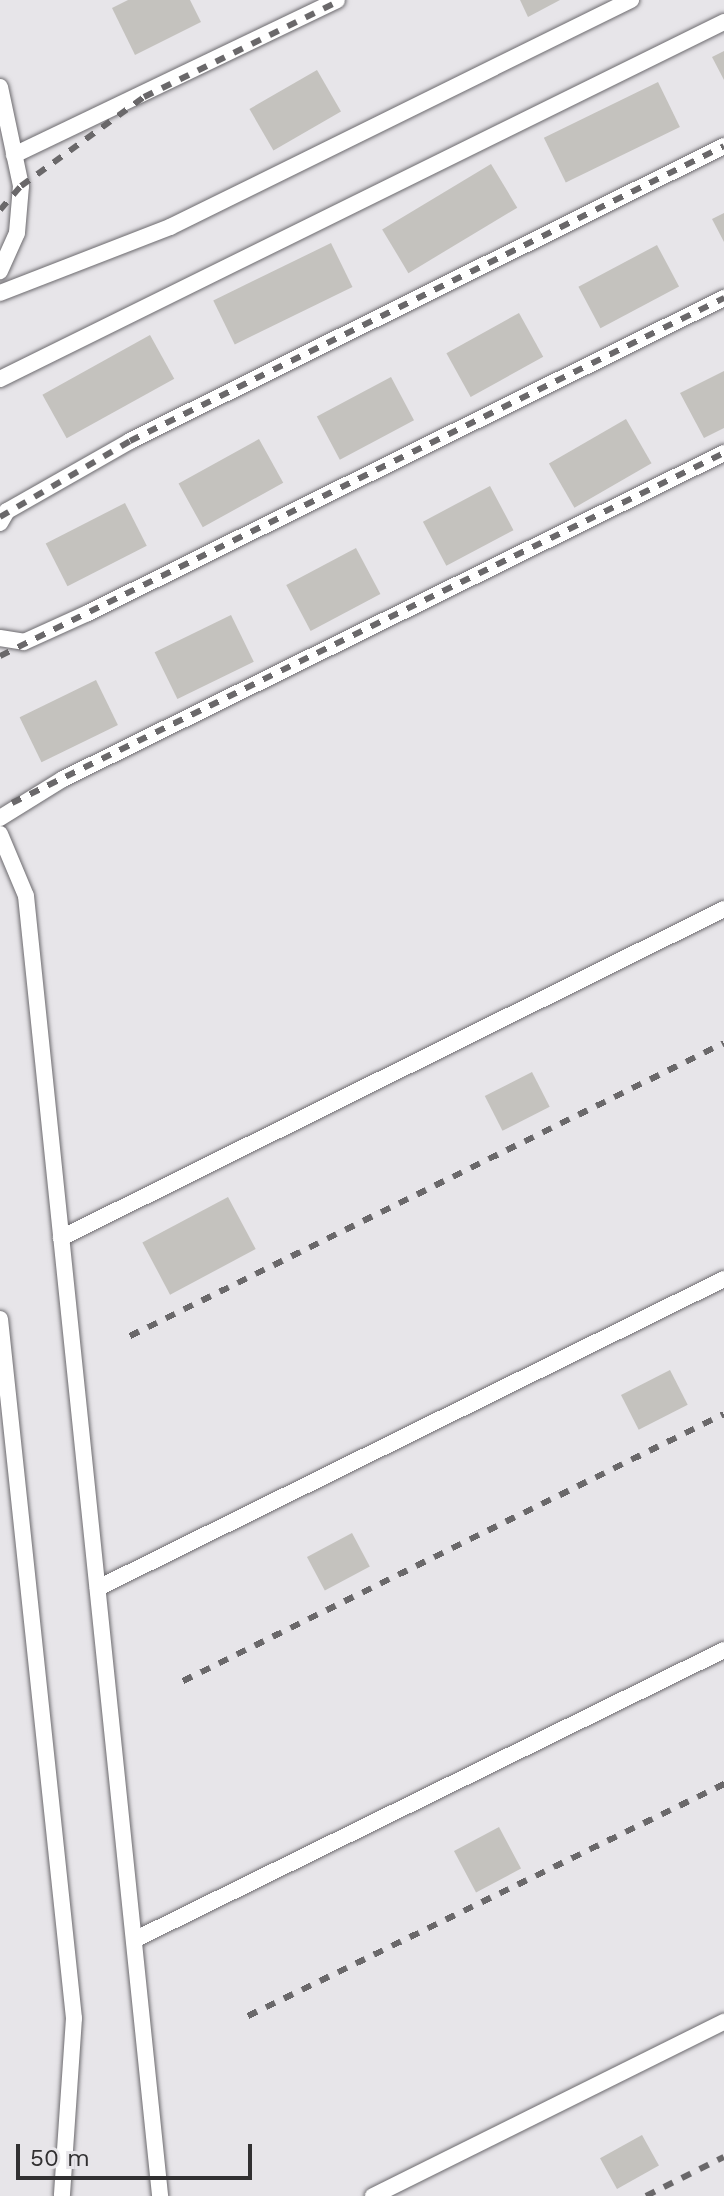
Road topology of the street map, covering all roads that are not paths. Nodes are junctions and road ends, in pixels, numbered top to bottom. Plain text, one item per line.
1 (337, 0) edge
2 (631, 0) edge
3 (724, 22) edge
4 (0, 87) edge
5 (724, 146) edge
6 (14, 155) junction
7 (0, 271) edge
8 (0, 293) edge
9 (724, 298) edge
10 (0, 379) edge
11 (724, 453) edge
12 (0, 523) edge
13 (0, 638) edge
14 (0, 818) edge
15 (0, 834) edge
16 (724, 909) edge
17 (61, 1238) junction
18 (724, 1279) edge
19 (0, 1319) edge
20 (98, 1588) junction
21 (724, 1650) edge
22 (136, 1939) junction
23 (724, 2022) edge
24 (62, 2196) edge
25 (160, 2196) edge
26 (373, 2196) edge

1 - 6 lane
2 - 8 lane
3 - 10 lane
4 - 6 lane
5 - 12 lane
6 - 7 lane
9 - 13 lane
11 - 14 lane
15 - 17 lane
16 - 17 lane
17 - 20 lane
18 - 20 lane
19 - 24 lane
20 - 22 lane
21 - 22 lane
22 - 25 lane
23 - 26 lane

